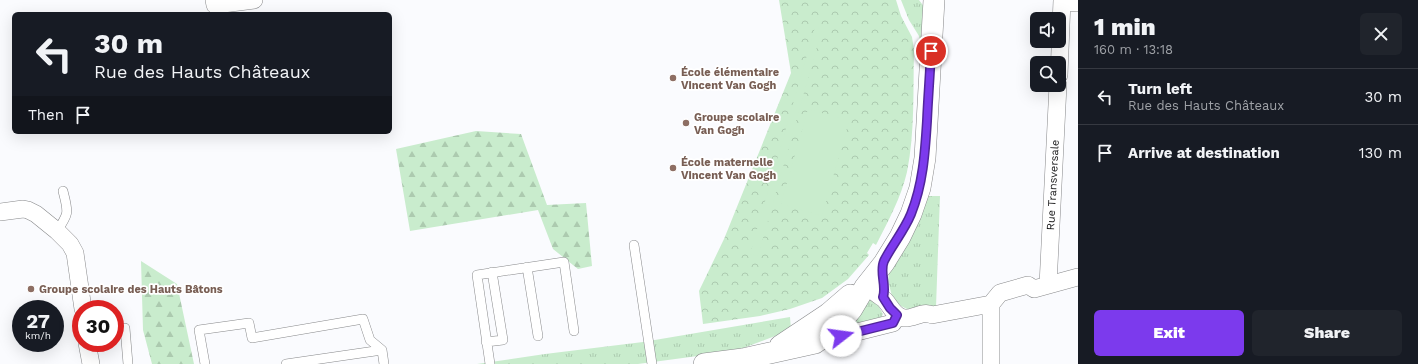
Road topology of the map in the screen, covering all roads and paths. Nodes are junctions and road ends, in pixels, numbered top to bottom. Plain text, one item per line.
1 (214, 0) edge
2 (254, 0) edge
3 (934, 0) edge
4 (1068, 2) edge
5 (1061, 56) edge
6 (1058, 92) edge
7 (64, 191) dead end
8 (0, 212) edge
9 (57, 231) junction
10 (634, 245) dead end
11 (884, 263) junction
12 (527, 267) junction
13 (492, 272) junction
14 (1078, 277) edge
15 (1048, 285) junction
16 (864, 287) junction
17 (883, 297) junction
18 (81, 300) edge
19 (991, 304) junction
20 (901, 316) junction
21 (125, 328) dead end
22 (574, 331) dead end
23 (538, 336) dead end
24 (486, 342) junction
25 (815, 343) junction
26 (382, 350) junction
27 (89, 352) edge
28 (767, 354) junction
29 (743, 361) edge
30 (91, 364) edge
31 (128, 364) edge
32 (205, 364) edge
33 (286, 364) edge
34 (384, 364) edge
35 (490, 364) edge
36 (652, 364) edge
37 (704, 364) edge
38 (991, 364) edge

1 - 2 street
3 - 11 street
4 - 5 street
6 - 15 street, Rue Transversale
7 - 9 lane
8 - 9 street
9 - 18 street
10 - 36 lane
11 - 16 street
11 - 17 street
12 - 13 lane
12 - 22 lane
12 - 23 lane
13 - 24 lane
13 - 24 lane
14 - 15 street
15 - 19 street
16 - 17 street
16 - 25 street
16 - 28 street
17 - 20 street
19 - 20 street
19 - 38 street
20 - 25 street
21 - 31 lane
24 - 35 lane
25 - 28 street
26 - 32 lane
26 - 33 lane
26 - 34 lane
27 - 30 street
28 - 29 street
29 - 37 street

